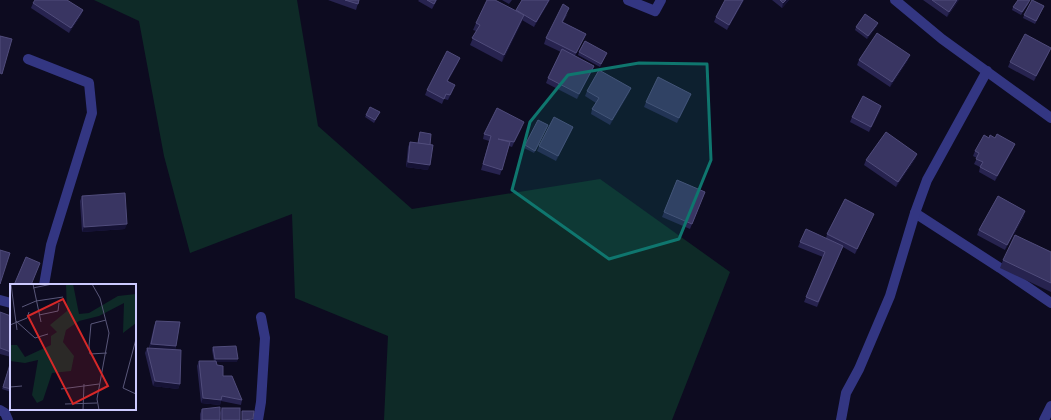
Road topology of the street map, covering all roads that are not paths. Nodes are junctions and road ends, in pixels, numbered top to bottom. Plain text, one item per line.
1 (628, 0) edge
2 (660, 0) edge
3 (895, 0) edge
4 (28, 59) dead end
5 (987, 71) junction
6 (1051, 118) edge
7 (915, 213) junction
8 (44, 284) edge
9 (0, 300) edge
10 (10, 303) edge
11 (1051, 303) edge
12 (261, 317) dead end
13 (1051, 406) edge
14 (0, 410) edge
15 (8, 420) edge
16 (258, 420) edge
17 (841, 420) edge
18 (1044, 420) edge

1 - 2 street
3 - 5 street
4 - 8 street
5 - 6 street
5 - 7 street
7 - 11 street
7 - 17 street
9 - 10 street
12 - 16 street
13 - 18 street
14 - 15 street

